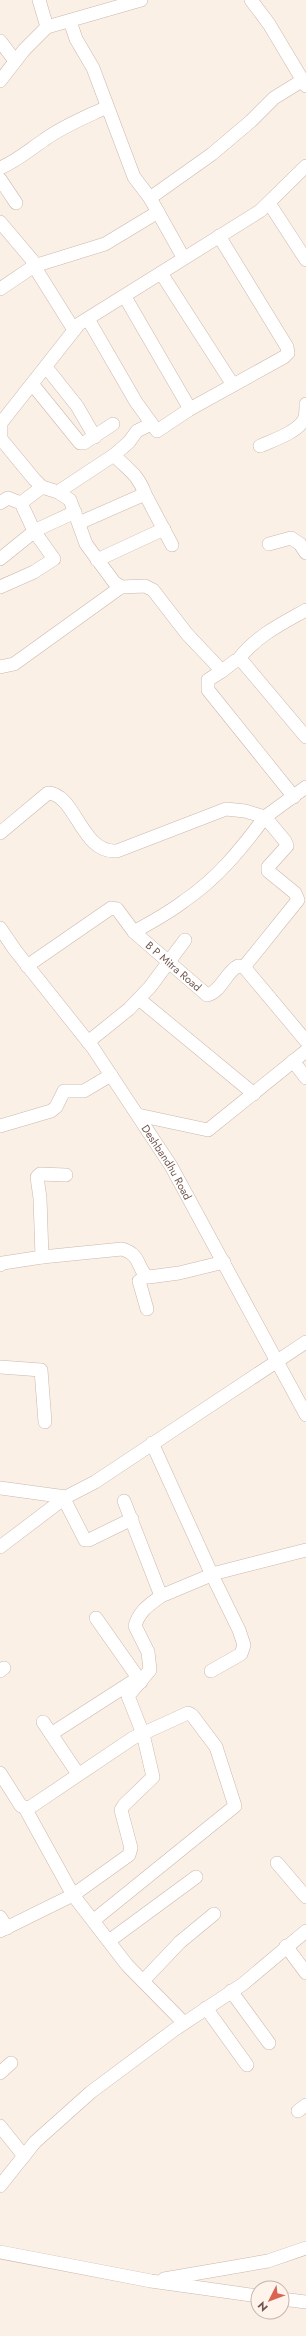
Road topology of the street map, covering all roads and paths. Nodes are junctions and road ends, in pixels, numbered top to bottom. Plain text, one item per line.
1 (39, 0) edge
2 (141, 0) edge
3 (251, 0) edge
4 (70, 21) junction
5 (47, 27) junction
6 (0, 41) edge
7 (15, 61) junction
8 (0, 81) edge
9 (305, 83) edge
10 (107, 107) junction
11 (306, 166) edge
12 (0, 168) edge
13 (0, 179) edge
14 (150, 198) junction
15 (16, 203) dead end
16 (269, 203) junction
17 (158, 212) junction
18 (0, 222) edge
19 (219, 236) junction
20 (183, 257) junction
21 (306, 260) edge
22 (34, 266) junction
23 (161, 272) junction
24 (0, 289) edge
25 (125, 297) junction
26 (88, 320) junction
27 (74, 330) junction
28 (46, 367) junction
29 (33, 385) junction
30 (233, 385) junction
31 (306, 404) edge
32 (190, 409) junction
33 (113, 424) dead end
34 (151, 424) junction
35 (303, 426) edge
36 (1, 430) edge
37 (95, 437) junction
38 (260, 446) dead end
39 (3, 447) edge
40 (114, 455) junction
41 (42, 487) junction
42 (58, 492) junction
43 (145, 494) junction
44 (0, 503) edge
45 (21, 503) junction
46 (77, 518) junction
47 (164, 529) junction
48 (34, 531) junction
49 (269, 544) dead end
50 (172, 545) dead end
51 (306, 553) edge
52 (0, 559) edge
53 (97, 560) junction
54 (0, 587) edge
55 (121, 587) junction
56 (306, 610) edge
57 (238, 660) junction
58 (0, 667) edge
59 (222, 672) junction
60 (306, 737) edge
61 (306, 787) edge
62 (294, 797) junction
63 (265, 817) junction
64 (0, 833) edge
65 (1, 932) edge
66 (134, 932) junction
67 (185, 940) dead end
68 (169, 963) junction
69 (27, 966) junction
70 (244, 968) junction
71 (139, 999) junction
72 (306, 1041) edge
73 (88, 1042) junction
74 (306, 1051) edge
75 (293, 1061) junction
76 (111, 1075) junction
77 (306, 1078) edge
78 (254, 1094) junction
79 (138, 1115) junction
80 (0, 1126) edge
81 (66, 1175) dead end
82 (42, 1256) junction
83 (1, 1261) edge
84 (224, 1262) junction
85 (146, 1276) junction
86 (147, 1308) dead end
87 (306, 1342) edge
88 (278, 1362) junction
89 (0, 1368) edge
90 (306, 1416) edge
91 (44, 1422) dead end
92 (152, 1443) junction
93 (0, 1488) edge
94 (65, 1498) junction
95 (124, 1501) dead end
96 (132, 1519) junction
97 (0, 1547) edge
98 (306, 1550) edge
99 (212, 1575) junction
100 (162, 1596) junction
101 (96, 1618) dead end
102 (211, 1671) dead end
103 (140, 1680) junction
104 (43, 1722) dead end
105 (51, 1734) junction
106 (143, 1734) junction
107 (0, 1773) edge
108 (78, 1774) junction
109 (25, 1808) junction
110 (277, 1863) dead end
111 (196, 1877) dead end
112 (73, 1895) junction
113 (306, 1897) edge
114 (214, 1914) dead end
115 (94, 1920) junction
116 (2, 1926) edge
117 (306, 1931) edge
118 (109, 1941) junction
119 (286, 1946) junction
120 (306, 1973) edge
121 (143, 1981) junction
122 (231, 1992) junction
123 (206, 2008) junction
124 (184, 2023) junction
125 (269, 2043) dead end
126 (11, 2063) dead end
127 (247, 2065) dead end
128 (0, 2073) edge
129 (0, 2126) edge
130 (24, 2156) junction
131 (0, 2186) edge
132 (306, 2248) edge
133 (0, 2252) edge
134 (151, 2281) junction
135 (250, 2295) edge
136 (290, 2300) edge
137 (306, 2302) edge

1 - 5 street
2 - 4 street
3 - 9 street
4 - 5 street
4 - 10 street
5 - 7 street
6 - 7 street
7 - 8 street
9 - 14 street
10 - 12 street
10 - 14 street
11 - 16 street
13 - 15 street
14 - 17 street
16 - 19 street
16 - 21 street
17 - 20 street
17 - 22 street
18 - 22 street
19 - 20 street
19 - 30 street
20 - 23 street
22 - 24 street
22 - 27 street
23 - 25 street
23 - 30 street
25 - 26 street
25 - 32 street
26 - 27 street
26 - 34 street
27 - 28 street
28 - 29 street
28 - 37 street
29 - 36 street
29 - 37 street
30 - 32 street
31 - 35 street
32 - 34 street
33 - 37 street
34 - 40 street
35 - 38 street
36 - 39 street
39 - 41 street
40 - 42 street
40 - 43 street
41 - 42 street
41 - 45 street
42 - 46 street
43 - 46 street
43 - 47 street
44 - 45 street
45 - 48 street
46 - 48 street
46 - 53 street
47 - 50 street
47 - 53 street
48 - 52 street
48 - 54 street
49 - 51 street
53 - 55 street
55 - 58 street
55 - 59 street
56 - 57 street
57 - 59 street
57 - 60 street
59 - 62 street
61 - 62 street
62 - 63 street
63 - 64 street
63 - 66 street
63 - 70 street
65 - 69 street, Deshbandhu Road
66 - 68 street, B P Mitra Road
66 - 69 street, B P Mitra Road
67 - 68 street
68 - 70 street, B P Mitra Road
68 - 71 street
69 - 73 street, Deshbandhu Road
70 - 72 street
71 - 73 street
71 - 78 street
73 - 76 street, Deshbandhu Road
74 - 75 street
75 - 77 street
75 - 78 street
76 - 79 street, Deshbandhu Road
76 - 80 street
78 - 79 street
79 - 84 street, Deshbandhu Road
81 - 82 street
82 - 83 street
82 - 85 street
84 - 85 street
84 - 88 street, Deshbandhu Road
85 - 86 street
87 - 88 street
88 - 90 street, Deshbandhu Road
88 - 92 street
89 - 91 street
92 - 94 street
92 - 99 street
93 - 94 street
94 - 96 street
94 - 97 street
95 - 96 street
96 - 100 street
98 - 99 street
99 - 100 street
99 - 102 street
100 - 103 street
101 - 103 street
103 - 105 street
103 - 106 street
104 - 105 street
105 - 108 street
106 - 108 street
106 - 112 street
106 - 115 street
107 - 109 street
108 - 109 street
109 - 112 street
110 - 113 street
111 - 118 street
112 - 115 street
112 - 116 street
114 - 121 street
115 - 118 street
117 - 119 street
118 - 121 street
119 - 120 street
119 - 122 street
121 - 124 street
122 - 123 street
122 - 125 street
123 - 124 street
123 - 127 street
124 - 130 street
126 - 128 street
129 - 130 street
130 - 131 street
132 - 134 street
133 - 134 street
134 - 135 street
136 - 137 street

